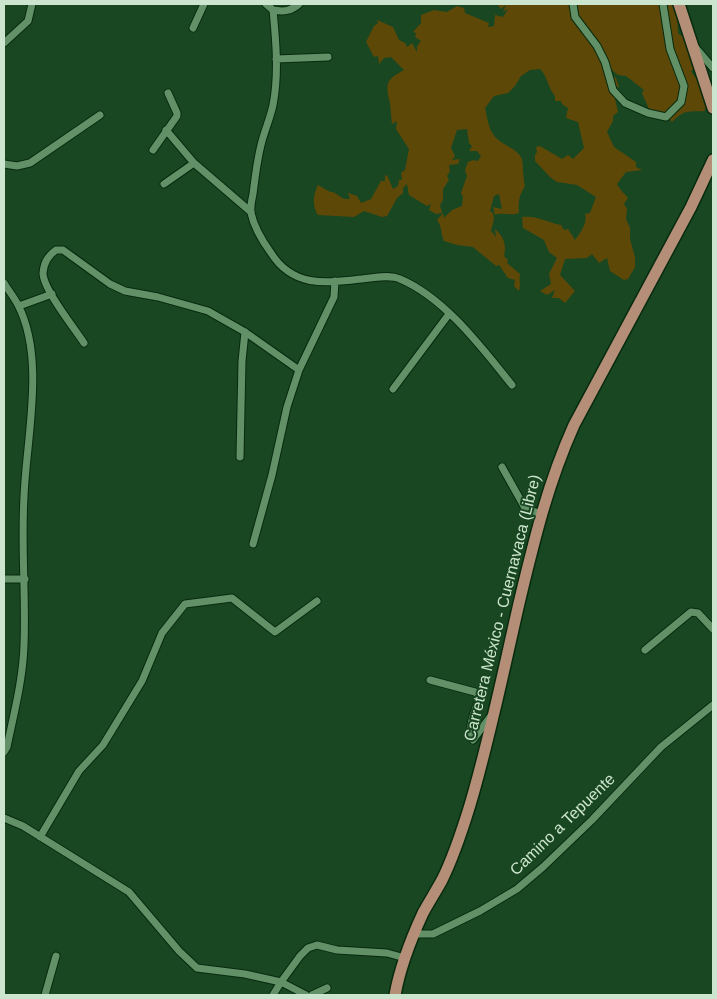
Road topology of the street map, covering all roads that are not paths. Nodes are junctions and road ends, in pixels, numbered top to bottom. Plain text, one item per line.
1 (32, 4) edge
2 (204, 4) edge
3 (266, 4) edge
4 (299, 4) edge
5 (573, 4) edge
6 (664, 4) edge
7 (679, 4) edge
8 (273, 10) junction
9 (193, 28) dead end
10 (4, 43) edge
11 (694, 46) junction
12 (328, 57) dead end
13 (276, 59) junction
14 (713, 68) edge
15 (168, 93) dead end
16 (713, 108) edge
17 (100, 115) dead end
18 (166, 130) junction
19 (153, 150) dead end
20 (713, 160) edge
21 (194, 163) junction
22 (4, 164) edge
23 (164, 184) dead end
24 (251, 212) junction
25 (335, 282) junction
26 (4, 283) edge
27 (52, 294) junction
28 (19, 306) junction
29 (449, 314) junction
30 (245, 332) junction
31 (84, 343) dead end
32 (299, 370) junction
33 (512, 385) dead end
34 (393, 389) dead end
35 (240, 457) dead end
36 (502, 467) dead end
37 (541, 514) junction
38 (253, 544) dead end
39 (4, 579) edge
40 (25, 579) junction
41 (317, 601) dead end
42 (713, 629) edge
43 (645, 650) dead end
44 (430, 680) dead end
45 (713, 705) edge
46 (494, 713) junction
47 (4, 752) edge
48 (4, 818) edge
49 (40, 837) junction
50 (414, 934) junction
51 (56, 956) dead end
52 (405, 958) junction
53 (281, 982) junction
54 (327, 988) dead end
55 (45, 995) edge
56 (273, 995) edge
57 (306, 995) edge
58 (312, 995) edge
59 (394, 995) edge

1 - 10 street
2 - 9 street
3 - 8 street
4 - 8 street
5 - 6 street
7 - 11 main road
8 - 13 street
11 - 14 street
11 - 16 main road
12 - 13 street
13 - 24 street
15 - 18 street
17 - 22 street
18 - 19 street
18 - 21 street
20 - 37 main road, Carretera México - Cuernavaca (Libre)
21 - 23 street
21 - 24 street
24 - 25 street
25 - 29 street
25 - 32 street
26 - 28 street
27 - 28 street
27 - 30 street
27 - 31 street
28 - 40 street
29 - 33 street
29 - 34 street
30 - 32 street
30 - 35 street
32 - 38 street
36 - 37 street
37 - 46 main road, Carretera México - Cuernavaca (Libre)
39 - 40 street
40 - 47 street
41 - 49 street
42 - 43 street
44 - 46 street
45 - 50 street, Camino a Tepuente
46 - 50 main road, Carretera México - Cuernavaca (Libre)
48 - 49 street
49 - 53 street
50 - 52 main road, Carretera México - Cuernavaca (Libre)
51 - 55 street
52 - 53 street
52 - 59 main road, Carretera México - Cuernavaca (Libre)
53 - 56 street
53 - 57 street
54 - 58 street

